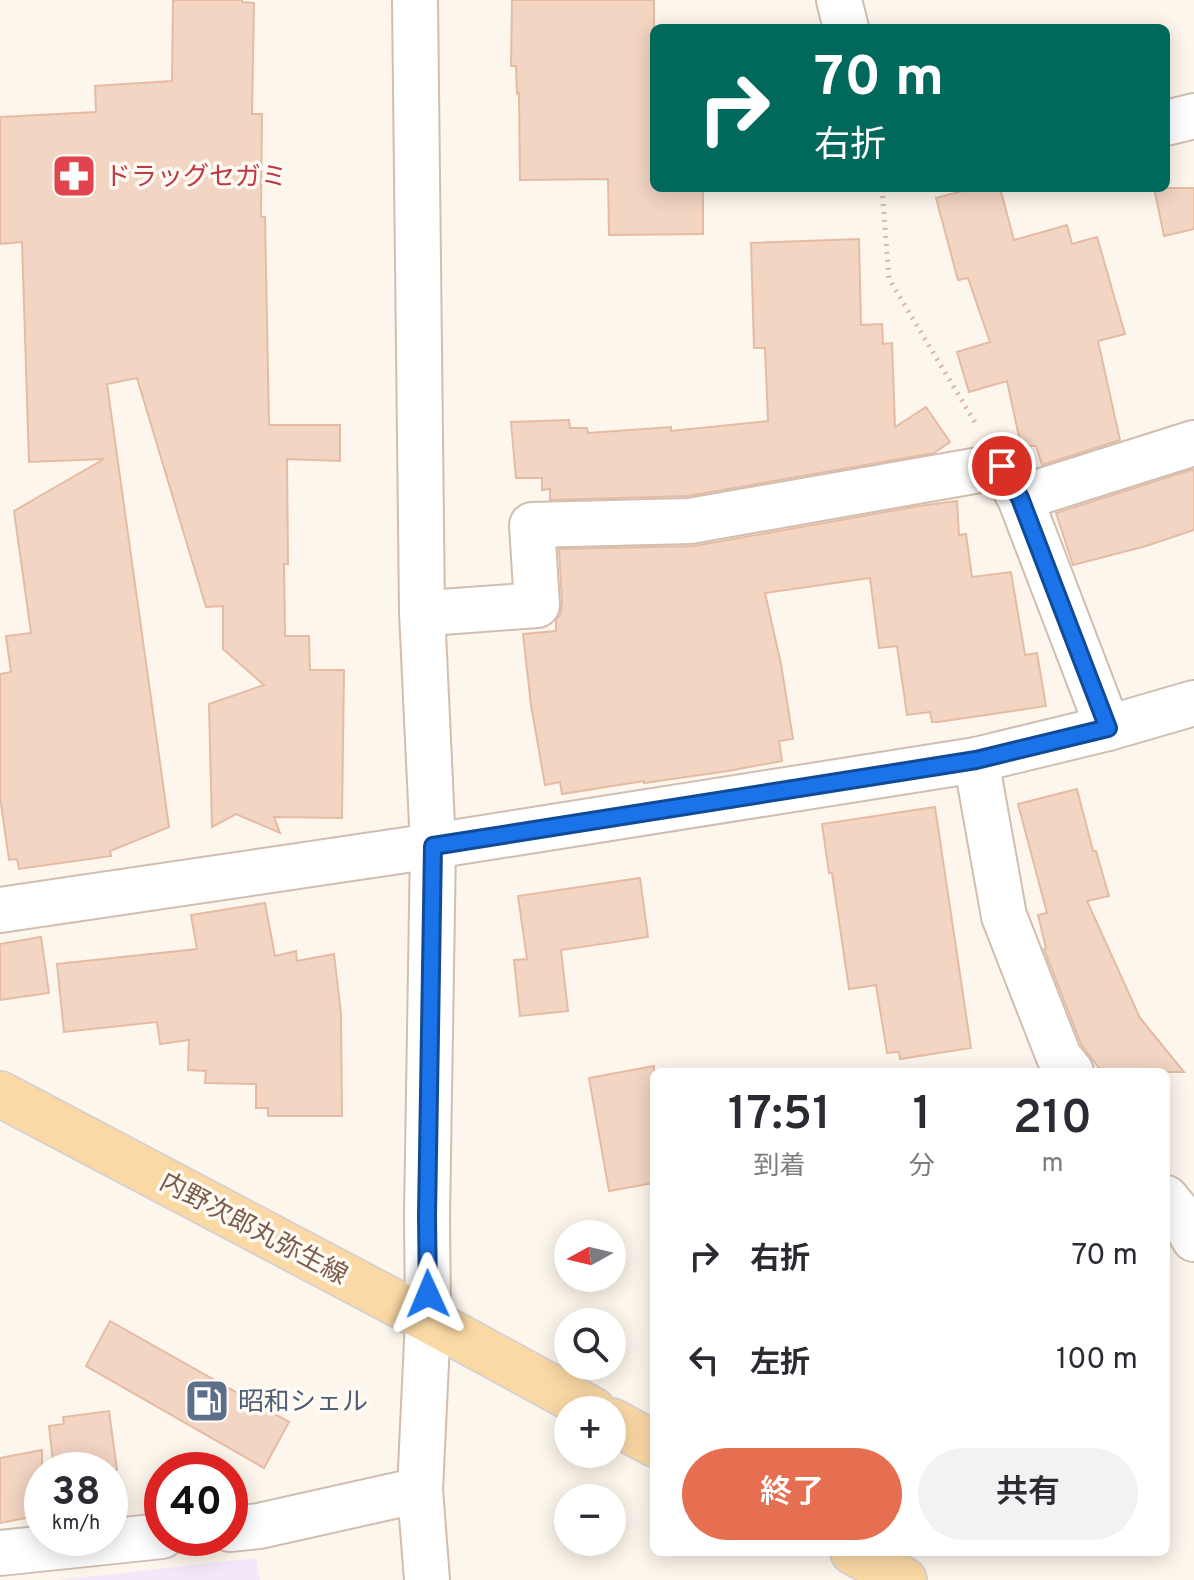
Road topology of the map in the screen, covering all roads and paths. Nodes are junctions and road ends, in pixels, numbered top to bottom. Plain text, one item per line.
1 (415, 0) edge
2 (437, 0) edge
3 (839, 0) edge
4 (845, 24) edge
5 (1194, 116) edge
6 (1170, 122) edge
7 (882, 192) edge
8 (1194, 443) edge
9 (1011, 482) junction
10 (442, 612) junction
11 (1194, 703) edge
12 (1108, 728) junction
13 (976, 760) junction
14 (433, 832) junction
15 (0, 910) edge
16 (1068, 1068) edge
17 (0, 1094) edge
18 (1170, 1203) edge
19 (1194, 1239) edge
20 (428, 1320) junction
21 (567, 1396) edge
22 (626, 1429) edge
23 (650, 1442) edge
24 (420, 1490) junction
25 (248, 1527) edge
26 (144, 1538) edge
27 (0, 1553) edge
28 (860, 1556) edge
29 (427, 1580) edge
30 (904, 1580) edge

1 - 14 street
2 - 10 street
3 - 4 street
5 - 6 street
7 - 9 path
8 - 9 street
9 - 10 street
9 - 12 street
10 - 14 street
11 - 12 street
12 - 13 street
13 - 14 street
13 - 16 street
14 - 15 street
14 - 20 street
17 - 20 main road, 内野次郎丸弥生線
18 - 19 street
20 - 21 main road, 内野次郎丸弥生線
20 - 24 street
22 - 23 main road
24 - 25 street
24 - 29 street
26 - 27 street
28 - 30 main road

